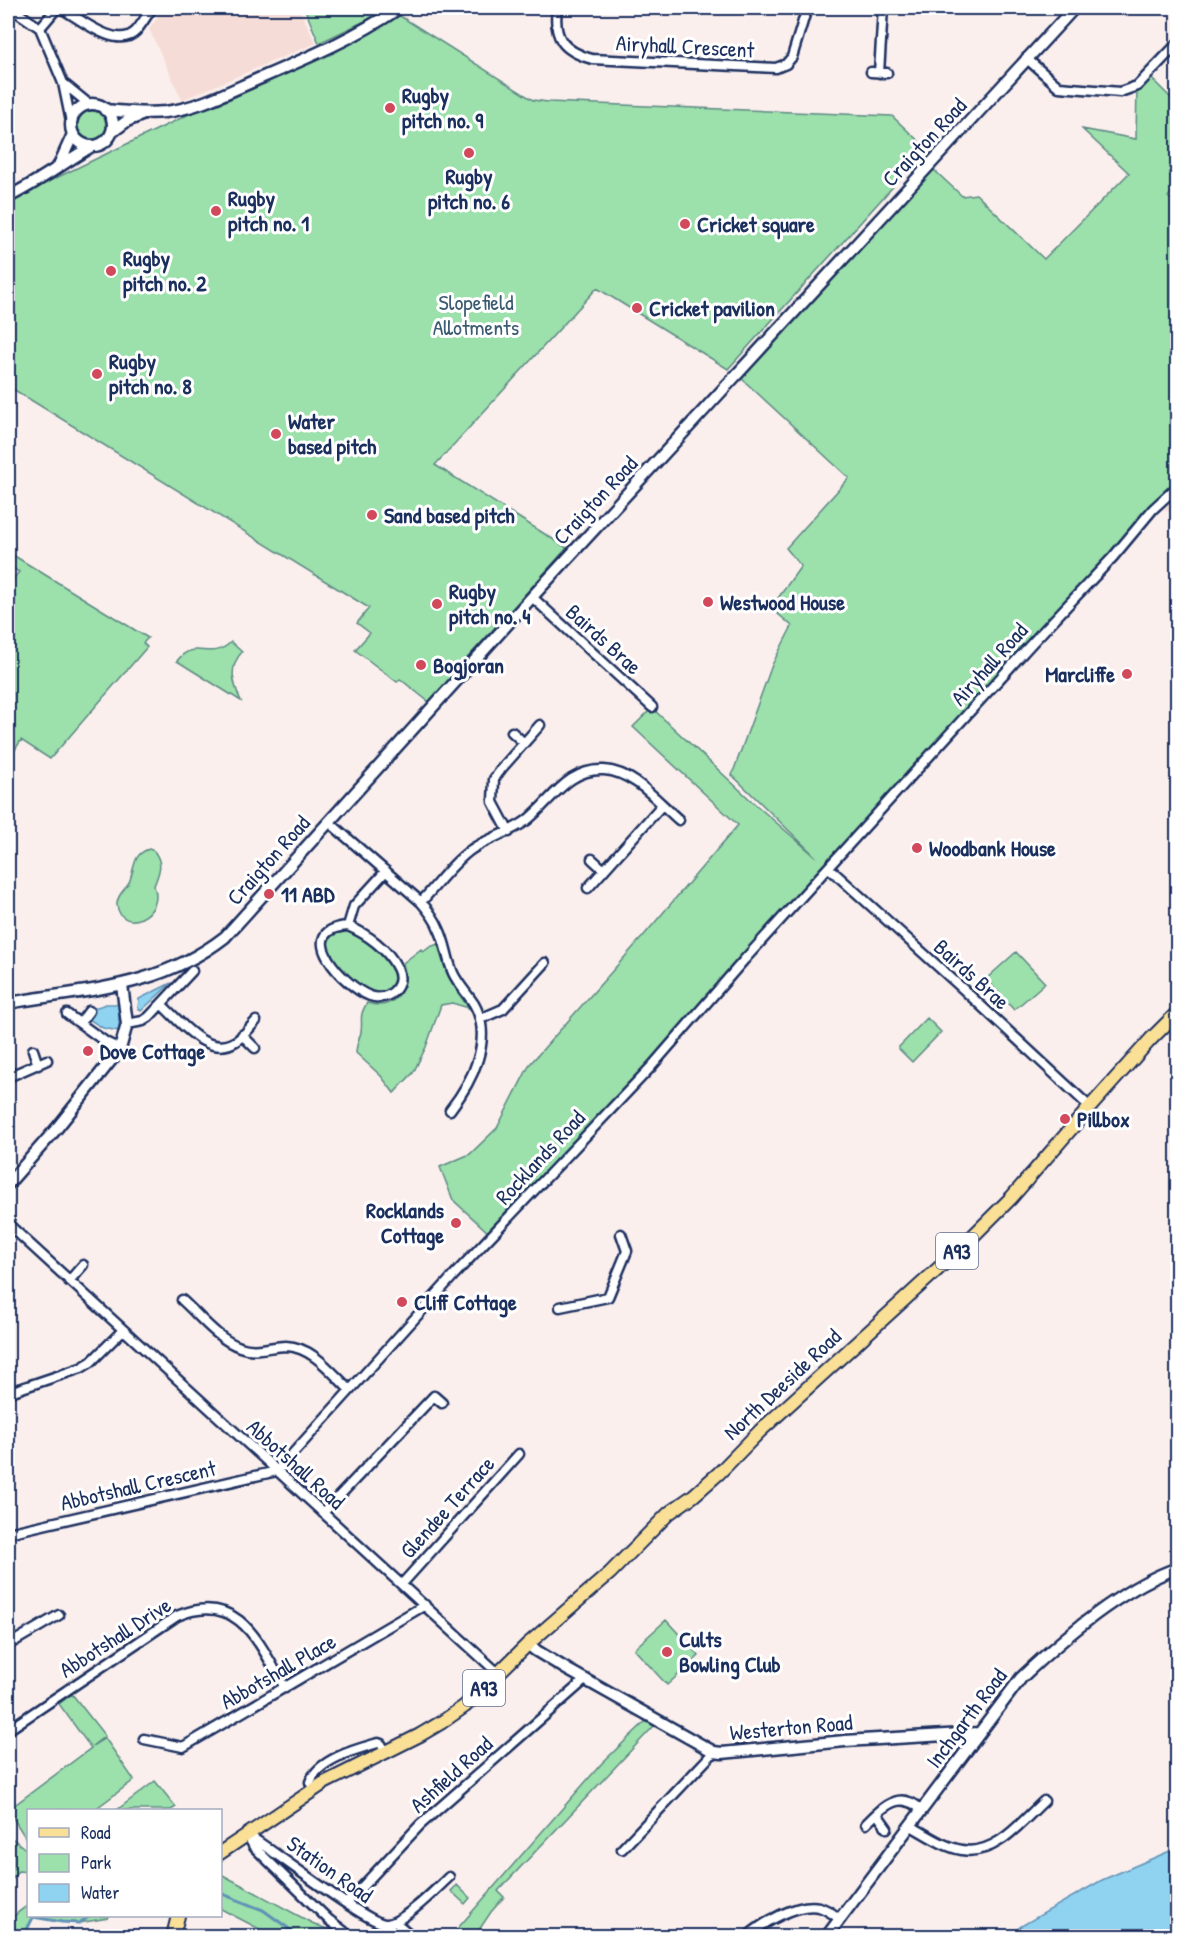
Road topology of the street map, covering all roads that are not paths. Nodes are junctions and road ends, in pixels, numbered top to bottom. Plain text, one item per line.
1 (11, 8) edge
2 (59, 8) edge
3 (152, 8) edge
4 (399, 8) edge
5 (557, 8) edge
6 (807, 8) edge
7 (883, 8) edge
8 (1067, 10) edge
9 (40, 28) junction
10 (1178, 43) edge
11 (1026, 58) junction
12 (879, 73) dead end
13 (63, 83) junction
14 (90, 105) junction
15 (105, 110) junction
16 (144, 114) junction
17 (72, 128) junction
18 (112, 132) junction
19 (92, 146) junction
20 (59, 165) junction
21 (8, 197) edge
22 (1178, 486) edge
23 (532, 597) junction
24 (652, 707) dead end
25 (540, 725) dead end
26 (512, 732) dead end
27 (524, 743) junction
28 (662, 805) junction
29 (680, 820) dead end
30 (329, 822) junction
31 (509, 832) junction
32 (592, 859) dead end
33 (828, 868) junction
34 (604, 870) junction
35 (386, 871) junction
36 (588, 888) dead end
37 (422, 902) junction
38 (348, 926) junction
39 (545, 963) dead end
40 (192, 971) dead end
41 (122, 985) junction
42 (8, 1003) edge
43 (162, 1005) junction
44 (89, 1011) dead end
45 (1178, 1012) edge
46 (67, 1014) dead end
47 (480, 1019) junction
48 (256, 1021) dead end
49 (80, 1023) junction
50 (127, 1024) junction
51 (242, 1035) junction
52 (255, 1048) dead end
53 (120, 1049) junction
54 (33, 1050) dead end
55 (47, 1060) dead end
56 (38, 1065) junction
57 (8, 1077) edge
58 (1090, 1107) junction
59 (450, 1110) dead end
60 (8, 1184) edge
61 (8, 1224) edge
62 (621, 1234) dead end
63 (84, 1265) dead end
64 (69, 1281) junction
65 (182, 1300) dead end
66 (560, 1307) dead end
67 (123, 1330) junction
68 (350, 1390) junction
69 (10, 1392) dead end
70 (442, 1403) dead end
71 (519, 1454) dead end
72 (277, 1471) junction
73 (323, 1514) junction
74 (8, 1533) edge
75 (1178, 1568) edge
76 (402, 1584) junction
77 (425, 1605) junction
78 (59, 1615) dead end
79 (528, 1644) junction
80 (8, 1645) edge
81 (499, 1674) junction
82 (586, 1679) junction
83 (285, 1688) junction
84 (8, 1730) edge
85 (979, 1733) junction
86 (144, 1739) dead end
87 (714, 1752) junction
88 (1044, 1802) dead end
89 (922, 1810) junction
90 (877, 1814) junction
91 (866, 1824) dead end
92 (911, 1827) junction
93 (887, 1828) dead end
94 (248, 1835) junction
95 (622, 1849) dead end
96 (222, 1852) edge
97 (449, 1877) dead end
98 (347, 1903) junction
99 (178, 1917) edge
100 (840, 1919) junction
101 (395, 1922) junction
102 (173, 1936) edge
103 (350, 1936) edge
104 (412, 1936) edge
105 (748, 1936) edge
106 (827, 1936) edge

1 - 9 street
2 - 3 street
2 - 9 street
4 - 16 street
5 - 6 street, Airyhall Crescent
7 - 12 street
8 - 11 street, Craigton Road
9 - 13 street
10 - 11 street
11 - 23 street, Craigton Road
13 - 14 street
13 - 17 street
14 - 15 street
14 - 17 street
15 - 16 street
15 - 18 street
16 - 18 street
17 - 19 street
17 - 20 street
18 - 19 street
19 - 20 street
20 - 21 street
22 - 33 street, Airyhall Road
23 - 24 street, Bairds Brae
23 - 30 street, Craigton Road
25 - 27 street
26 - 27 street
27 - 31 street
28 - 29 street
28 - 31 street
28 - 34 street
30 - 35 street
30 - 41 street, Craigton Road
31 - 37 street
32 - 34 street
33 - 58 street, Bairds Brae
33 - 68 street, Rocklands Road
34 - 36 street
35 - 37 street
35 - 38 street
37 - 47 street
38 - 38 street
39 - 47 street
40 - 43 street
41 - 42 street, Craigton Road
41 - 50 street
43 - 50 street
43 - 51 street
44 - 49 street
45 - 58 main road, North Deeside Road / A93
46 - 49 street
47 - 59 street
48 - 51 street
49 - 53 street
50 - 53 street
51 - 52 street
53 - 60 street
54 - 56 street
55 - 56 street
56 - 57 street
58 - 79 main road, North Deeside Road / A93
61 - 64 street, Abbotshall Road
62 - 66 street
63 - 64 street
64 - 67 street, Abbotshall Road
65 - 68 street
67 - 69 street
67 - 72 street, Abbotshall Road
68 - 72 street, Rocklands Road
70 - 73 street
71 - 76 street, Glendee Terrace
72 - 73 street, Abbotshall Road
72 - 74 street, Abbotshall Crescent
73 - 76 street, Abbotshall Road
75 - 85 street, Inchgarth Road
76 - 77 street, Abbotshall Road
77 - 81 street, Abbotshall Road
77 - 83 street, Abbotshall Place
78 - 80 street
79 - 81 main road, North Deeside Road / A93
79 - 82 street, Westerton Road
81 - 94 main road, North Deeside Road / A93
82 - 87 street, Westerton Road
82 - 98 street, Ashfield Road
83 - 84 street, Abbotshall Drive
83 - 86 street, Abbotshall Place
85 - 87 street, Westerton Road
85 - 89 street, Inchgarth Road
87 - 95 street
88 - 92 street
89 - 90 street
89 - 92 street, Inchgarth Road
90 - 91 street
90 - 93 street
92 - 100 street, Inchgarth Road
94 - 96 main road, North Deeside Road / A93
94 - 98 street, Station Road
94 - 103 street
97 - 101 street
98 - 101 street, Station Road
99 - 102 main road
100 - 105 street
100 - 106 street, Inchgarth Road
101 - 104 street, Station Road

